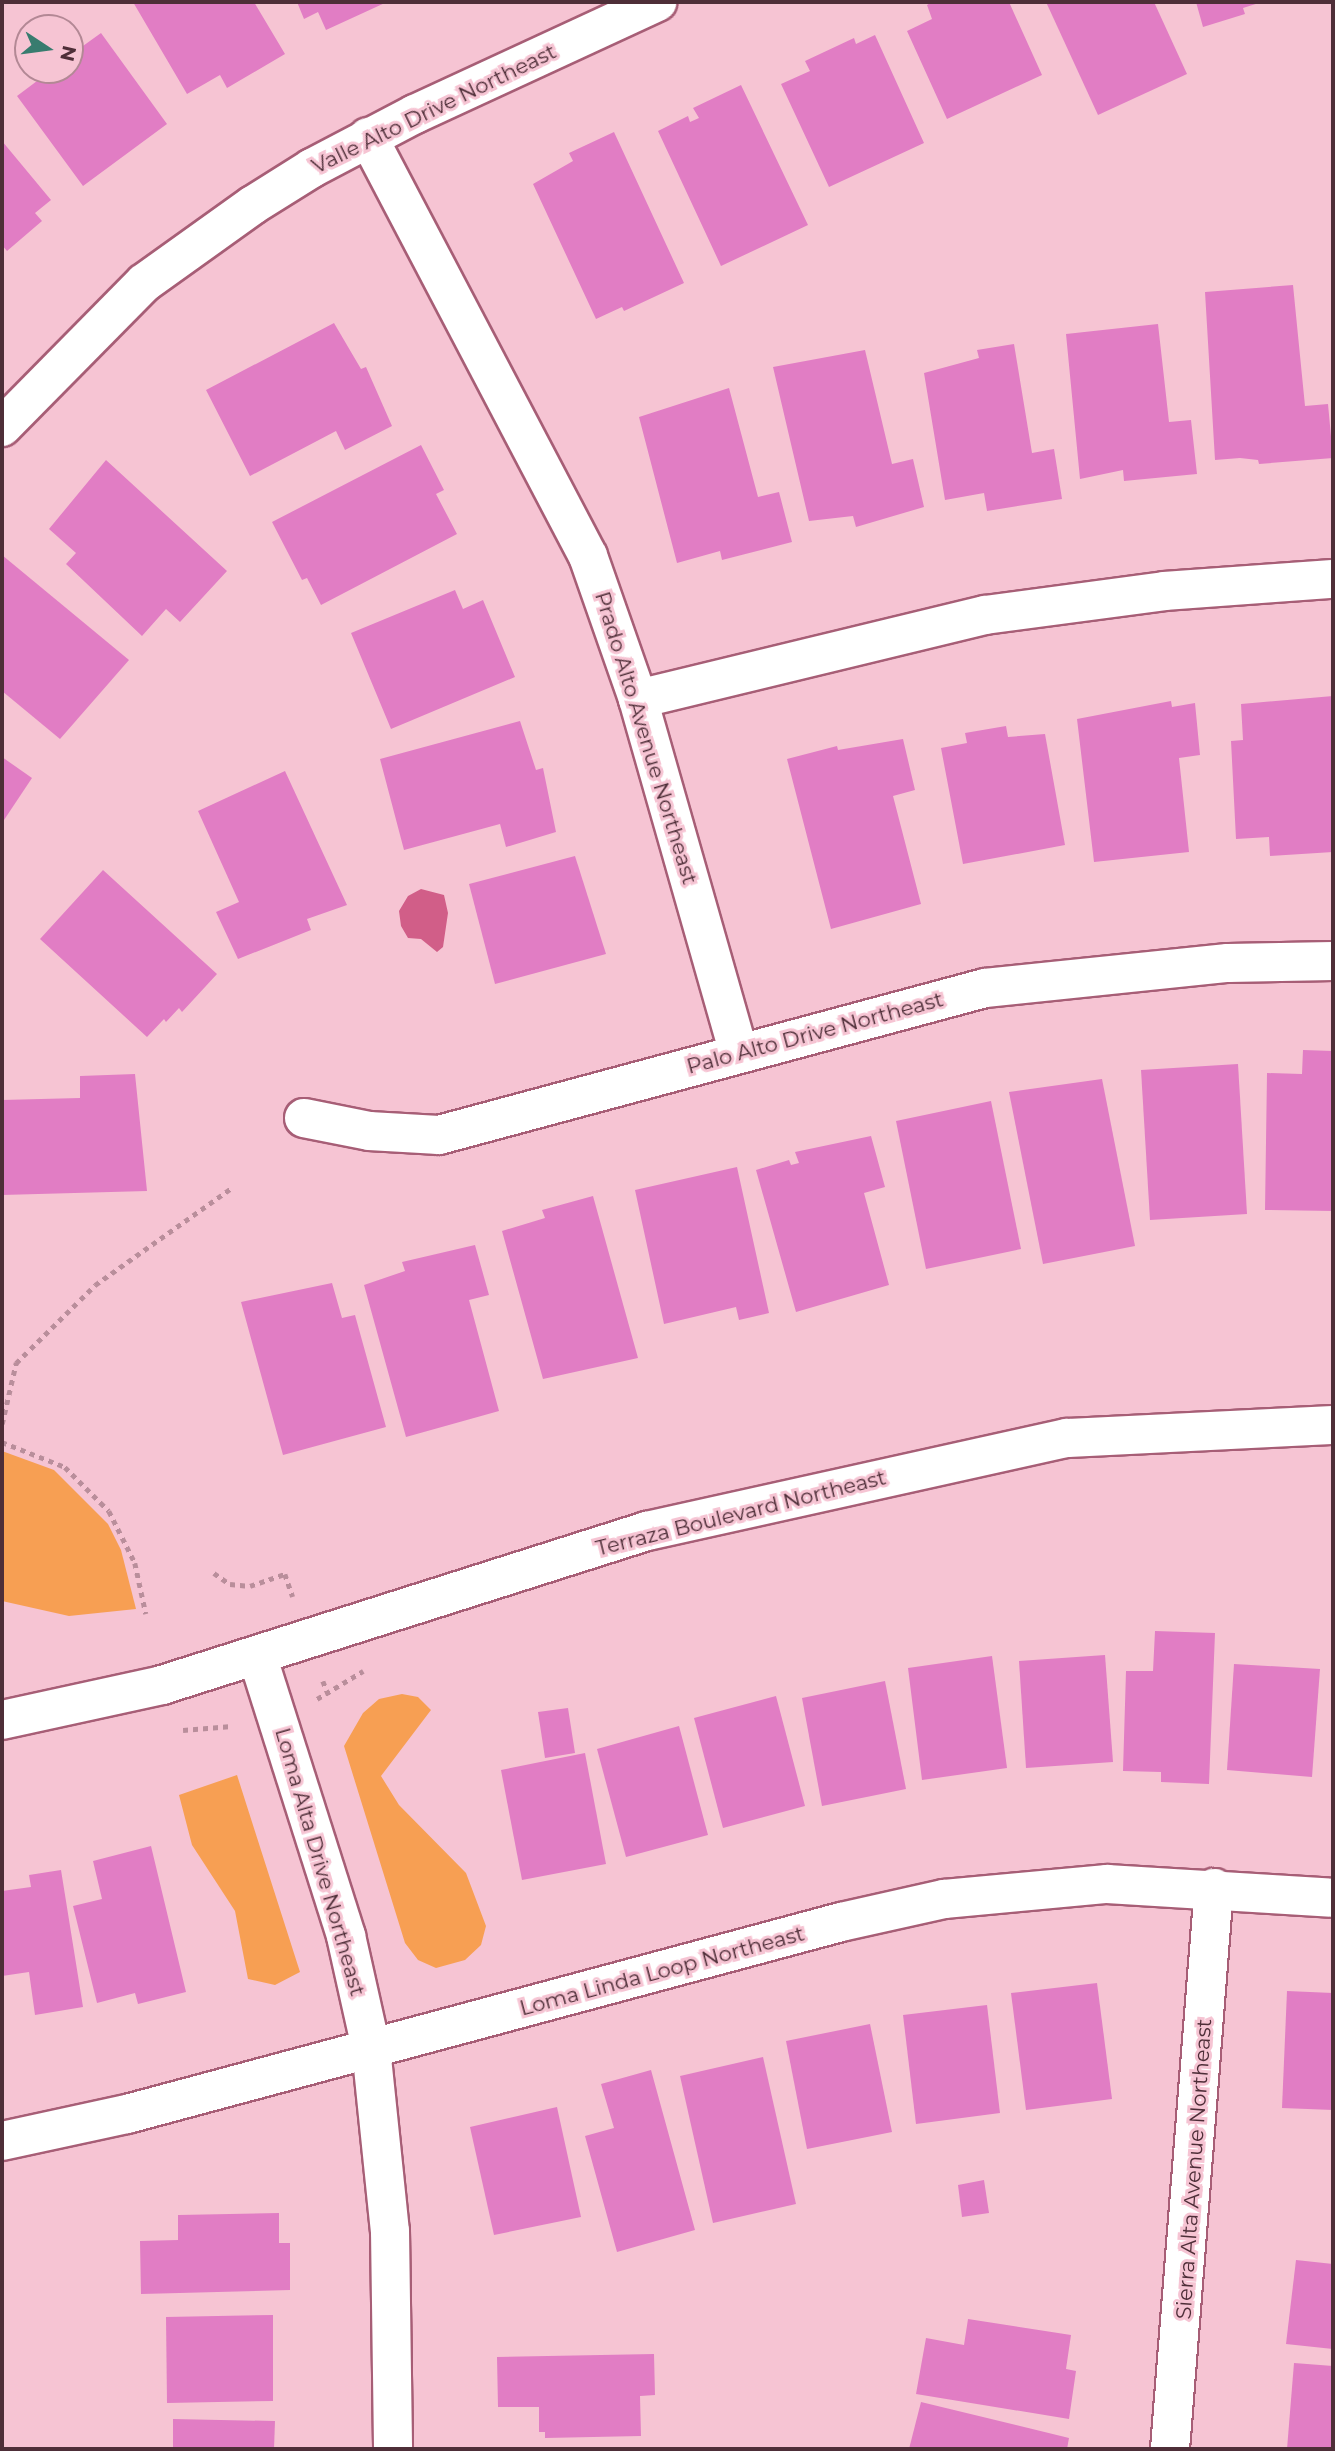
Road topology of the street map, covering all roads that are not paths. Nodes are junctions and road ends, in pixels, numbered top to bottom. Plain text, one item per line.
1 (657, 2) edge
2 (368, 138) junction
3 (2, 427) edge
4 (1333, 579) edge
5 (638, 699) junction
6 (1333, 961) edge
7 (739, 1053) junction
8 (304, 1118) dead end
9 (1333, 1425) edge
10 (257, 1655) junction
11 (2, 1720) edge
12 (1214, 1888) junction
13 (1333, 1898) edge
14 (371, 2049) junction
15 (2, 2141) edge
16 (393, 2449) edge
17 (1170, 2449) edge

1 - 2 street, Valle Alto Drive Northeast
2 - 3 street, Valle Alto Drive Northeast
2 - 5 street, Prado Alto Avenue Northeast
4 - 5 street
5 - 7 street, Prado Alto Avenue Northeast
6 - 7 street, Palo Alto Drive Northeast
7 - 8 street, Palo Alto Drive Northeast
9 - 10 street, Terraza Boulevard Northeast
10 - 11 street, Terraza Boulevard Northeast
10 - 14 street, Loma Alta Drive Northeast
12 - 13 street, Loma Linda Loop Northeast
12 - 14 street, Loma Linda Loop Northeast
12 - 17 street, Sierra Alta Avenue Northeast
14 - 15 street, Loma Linda Loop Northeast
14 - 16 street, Loma Alta Drive Northeast

